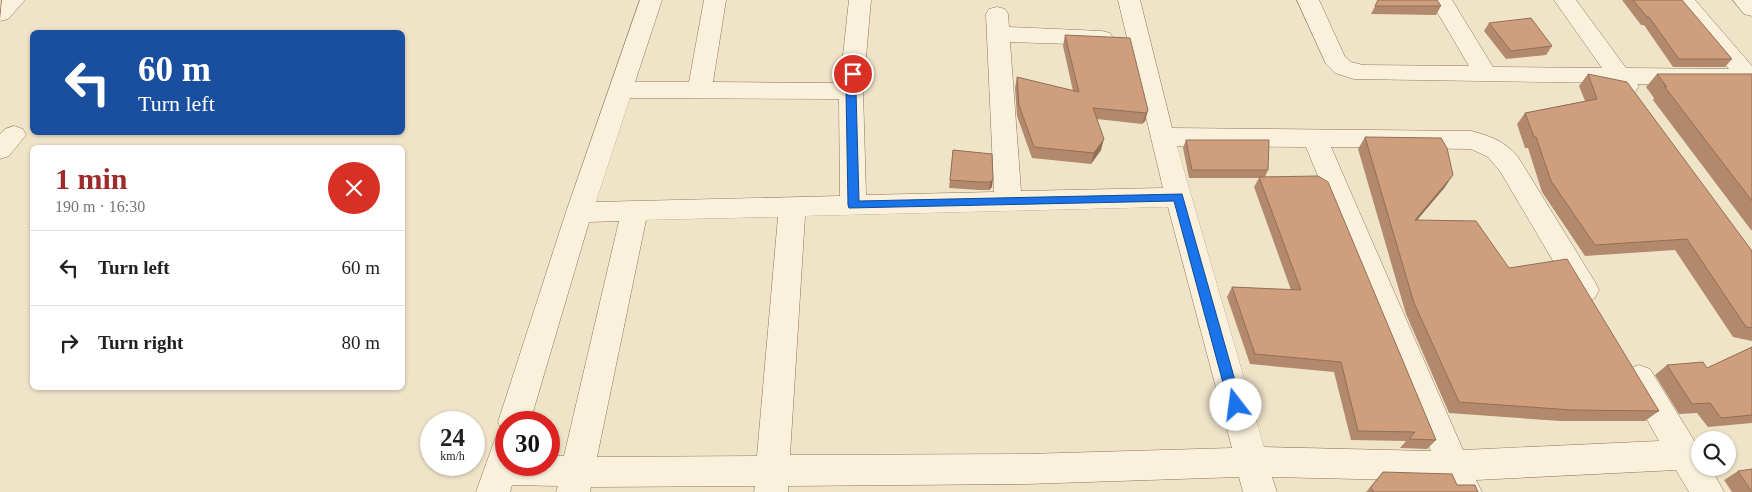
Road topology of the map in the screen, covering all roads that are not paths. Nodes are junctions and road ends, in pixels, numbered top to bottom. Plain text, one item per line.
1 (14, 0) edge
2 (650, 0) edge
3 (715, 0) edge
4 (860, 0) edge
5 (1129, 0) edge
6 (1308, 0) edge
7 (1441, 0) edge
8 (1565, 0) edge
9 (1683, 0) edge
10 (1744, 0) edge
11 (1752, 9) edge
12 (0, 14) edge
13 (1139, 40) junction
14 (1485, 73) junction
15 (1619, 75) junction
16 (1751, 78) edge
17 (619, 90) junction
18 (700, 90) junction
19 (851, 91) junction
20 (1642, 107) edge
21 (1162, 137) junction
22 (1315, 139) junction
23 (1178, 197) junction
24 (1008, 201) junction
25 (853, 205) junction
26 (792, 206) junction
27 (635, 210) junction
28 (579, 212) junction
29 (1600, 314) edge
30 (1625, 355) edge
31 (517, 411) edge
32 (1685, 455) junction
33 (538, 476) edge
34 (1255, 477) edge
35 (1459, 479) edge
36 (1028, 480) edge
37 (575, 482) edge
38 (772, 482) edge
39 (1707, 492) edge

1 - 12 street
2 - 17 street
3 - 18 street
4 - 19 street
5 - 13 street
6 - 14 street
7 - 14 street
8 - 15 street
9 - 16 street
10 - 11 street
13 - 21 street
13 - 24 street
14 - 15 street
15 - 16 street
15 - 20 street
17 - 18 street
17 - 28 street
18 - 19 street
19 - 25 street
21 - 22 street
21 - 23 street
22 - 29 street
22 - 35 street
23 - 24 street
23 - 34 street
24 - 25 street
25 - 26 street
26 - 27 street
26 - 38 street
27 - 28 street
27 - 37 street
28 - 31 street
30 - 32 street
32 - 35 street
32 - 39 street
33 - 37 street
34 - 35 street
34 - 36 street
36 - 38 street
37 - 38 street

